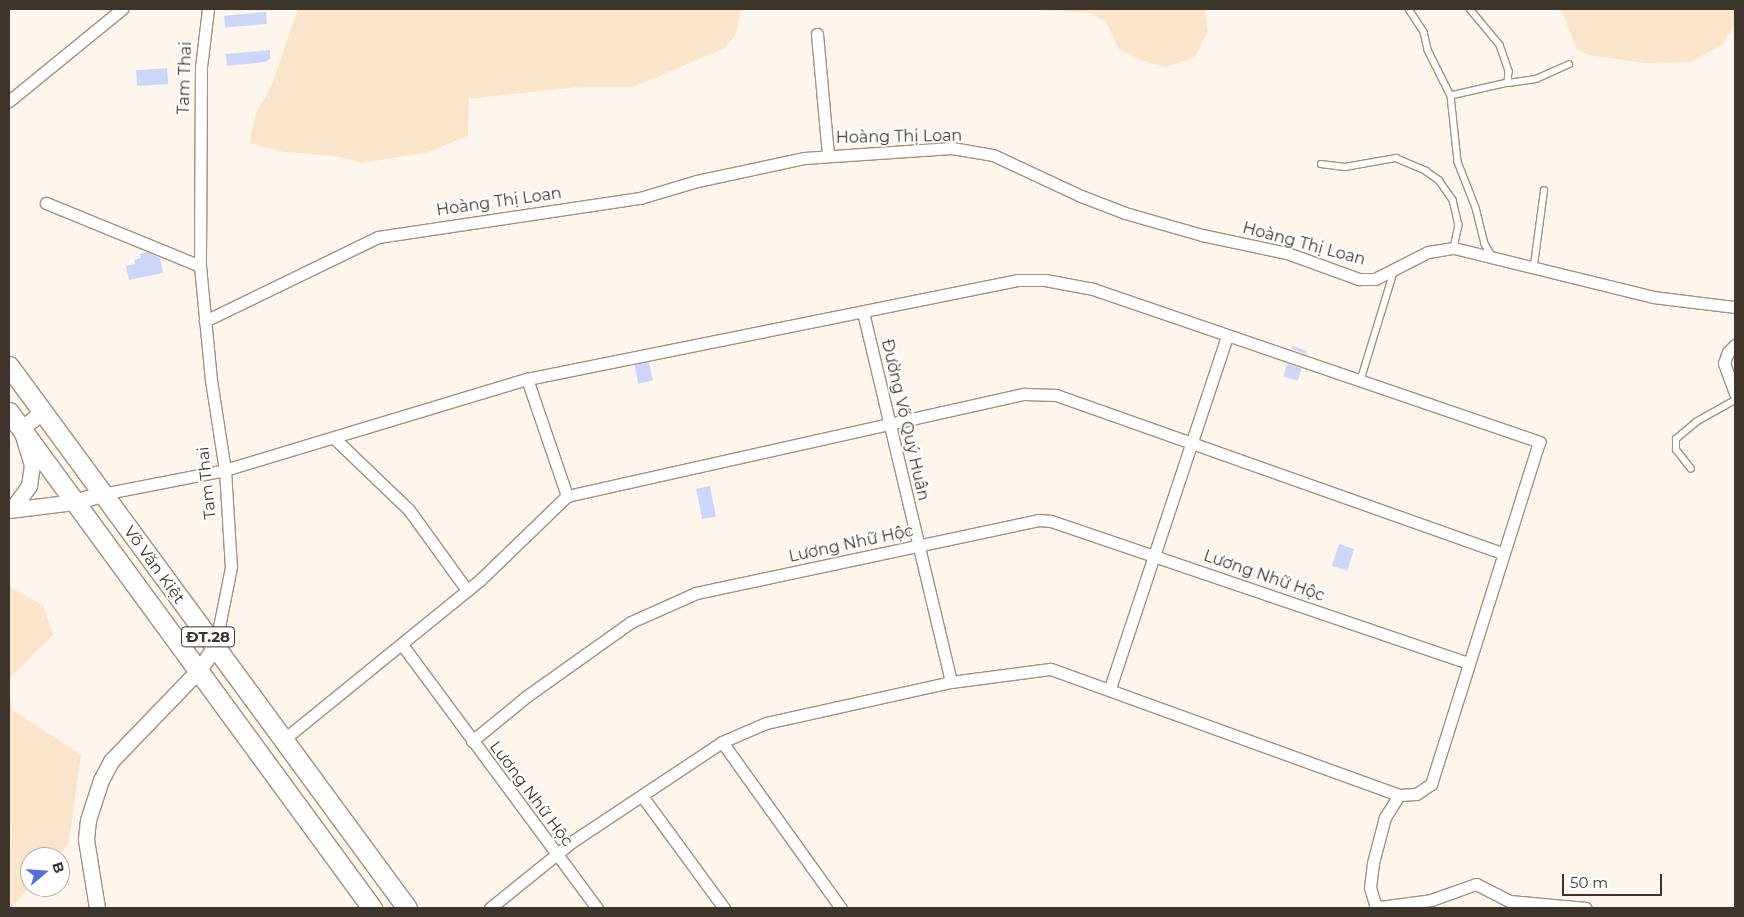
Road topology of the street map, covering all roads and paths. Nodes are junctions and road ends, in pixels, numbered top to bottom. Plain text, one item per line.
1 (208, 9) edge
2 (1409, 9) edge
3 (1470, 9) edge
4 (115, 11) edge
5 (817, 34) dead end
6 (1569, 64) dead end
7 (1508, 83) junction
8 (1451, 96) junction
9 (9, 100) edge
10 (828, 154) junction
11 (1321, 164) dead end
12 (1544, 191) dead end
13 (46, 203) dead end
14 (1458, 248) junction
15 (1488, 254) junction
16 (1534, 265) junction
17 (200, 266) junction
18 (1394, 271) junction
19 (1735, 307) edge
20 (863, 312) junction
21 (205, 322) junction
22 (1227, 336) junction
23 (1735, 345) edge
24 (9, 366) edge
25 (527, 379) junction
26 (1360, 382) junction
27 (1735, 392) edge
28 (1735, 400) edge
29 (9, 412) edge
30 (42, 412) junction
31 (889, 423) junction
32 (21, 429) junction
33 (335, 439) junction
34 (1191, 443) junction
35 (1691, 469) dead end
36 (225, 470) junction
37 (102, 494) junction
38 (567, 496) junction
39 (74, 502) junction
40 (10, 509) edge
41 (918, 546) junction
42 (1503, 553) junction
43 (1154, 556) junction
44 (467, 590) junction
45 (403, 646) junction
46 (215, 647) junction
47 (1468, 663) junction
48 (198, 672) junction
49 (951, 682) junction
50 (1110, 688) junction
51 (283, 740) junction
52 (472, 741) junction
53 (722, 742) junction
54 (1399, 795) junction
55 (642, 796) junction
56 (557, 854) junction
57 (97, 908) edge
58 (372, 908) edge
59 (407, 908) edge
60 (490, 908) edge
61 (596, 908) edge
62 (724, 908) edge
63 (841, 908) edge
64 (1586, 908) edge

1 - 17 street, Tam Thai
2 - 8 lane
3 - 7 lane
4 - 9 street
5 - 10 street
6 - 7 lane
7 - 8 lane
8 - 15 lane
10 - 18 street, Hoàng Thị Loan
10 - 21 street, Hoàng Thị Loan
11 - 14 lane
12 - 16 lane
13 - 17 street
14 - 15 street, Hoàng Thị Loan
14 - 18 street, Hoàng Thị Loan
15 - 16 street, Hoàng Thị Loan
16 - 19 street, Hoàng Thị Loan
17 - 21 street, Tam Thai
18 - 26 lane
20 - 22 street
20 - 25 street
20 - 31 street, Đường Võ Quý Huân
21 - 36 street, Tam Thai
22 - 26 street
22 - 34 street
23 - 27 street
24 - 30 main road, Võ Văn Kiệt / ĐT.28
25 - 33 street
25 - 38 street
26 - 42 street
28 - 35 lane
29 - 32 main road, Võ Văn Kiệt / ĐT.28
30 - 32 street
30 - 37 main road, Võ Văn Kiệt / ĐT.28
31 - 34 street
31 - 38 street
31 - 41 street, Đường Võ Quý Huân
32 - 39 main road, Võ Văn Kiệt / ĐT.28
32 - 40 street
33 - 36 street
33 - 44 street
34 - 42 street
34 - 43 street
36 - 37 street
36 - 46 street, Tam Thai
37 - 39 street
37 - 46 main road, Võ Văn Kiệt / ĐT.28
38 - 44 street
39 - 40 street
39 - 48 main road, Võ Văn Kiệt / ĐT.28
41 - 43 street, Lương Nhữ Hộc
41 - 49 street, Đường Võ Quý Huân
41 - 52 street, Lương Nhữ Hộc
42 - 47 street
43 - 47 street, Lương Nhữ Hộc
43 - 50 street
44 - 45 street
45 - 51 street
45 - 52 street
46 - 48 street, Tam Thai
46 - 51 main road, Võ Văn Kiệt / ĐT.28
47 - 54 street
48 - 57 street, Tam Thai
48 - 58 main road, Võ Văn Kiệt / ĐT.28
49 - 50 street
49 - 53 street
50 - 54 street
51 - 59 main road, Võ Văn Kiệt / ĐT.28
52 - 56 street, Lương Nhữ Hộc
53 - 55 street
53 - 63 street
54 - 64 street
55 - 56 street
55 - 62 street
56 - 60 street
56 - 61 street, Lương Nhữ Hộc

